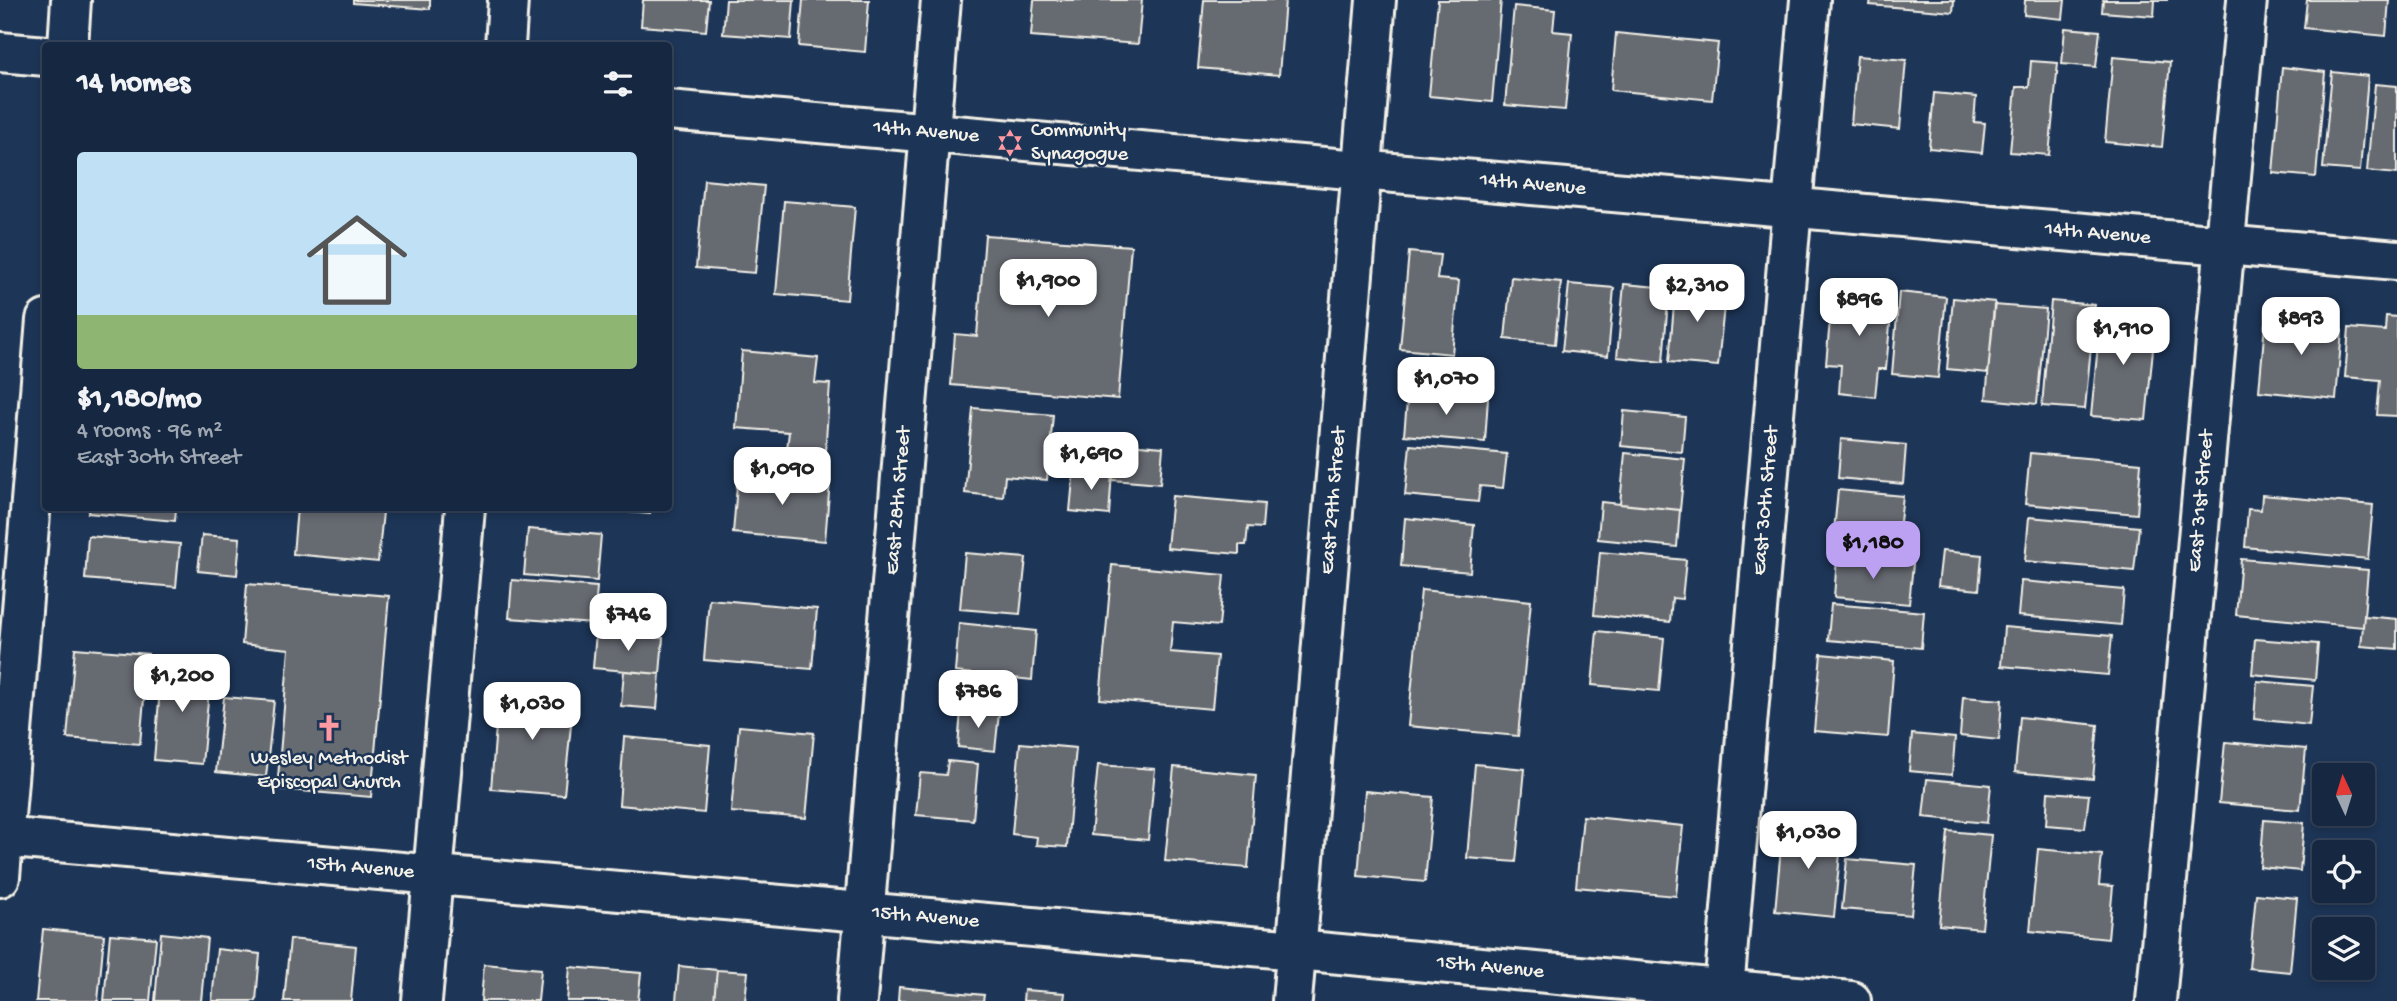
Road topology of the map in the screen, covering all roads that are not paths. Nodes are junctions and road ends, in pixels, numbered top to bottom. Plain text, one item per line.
1 (71, 0) edge
2 (508, 0) edge
3 (941, 0) edge
4 (1376, 0) edge
5 (1811, 0) edge
6 (2247, 0) edge
7 (68, 42) edge
8 (505, 42) edge
9 (0, 52) edge
10 (42, 56) edge
11 (672, 110) edge
12 (930, 133) junction
13 (1361, 170) junction
14 (1793, 207) junction
15 (2224, 245) junction
16 (2397, 260) edge
17 (42, 367) edge
18 (465, 511) edge
19 (2, 837) edge
20 (433, 875) junction
21 (0, 877) edge
22 (865, 912) junction
23 (1297, 950) junction
24 (1724, 995) edge
25 (422, 1001) edge
26 (857, 1001) edge
27 (1292, 1001) edge
28 (1851, 1001) edge
29 (2156, 1001) edge

1 - 7 street
2 - 8 street
3 - 12 street, East 28th Street
4 - 13 street, East 29th Street
5 - 14 street, East 30th Street
6 - 15 street, East 31st Street
9 - 10 street
11 - 12 street, 14th Avenue
12 - 13 street, 14th Avenue
12 - 22 street, East 28th Street
13 - 14 street, 14th Avenue
13 - 23 street, East 29th Street
14 - 15 street, 14th Avenue
14 - 24 street, East 30th Street
15 - 16 street, 14th Avenue
15 - 29 street, East 31st Street
17 - 19 street
18 - 20 street
19 - 20 street, 15th Avenue
19 - 21 street
20 - 22 street, 15th Avenue
20 - 25 street
22 - 23 street, 15th Avenue
22 - 26 street, East 28th Street
23 - 24 street, 15th Avenue
23 - 27 street, East 29th Street
24 - 28 street, 15th Avenue

